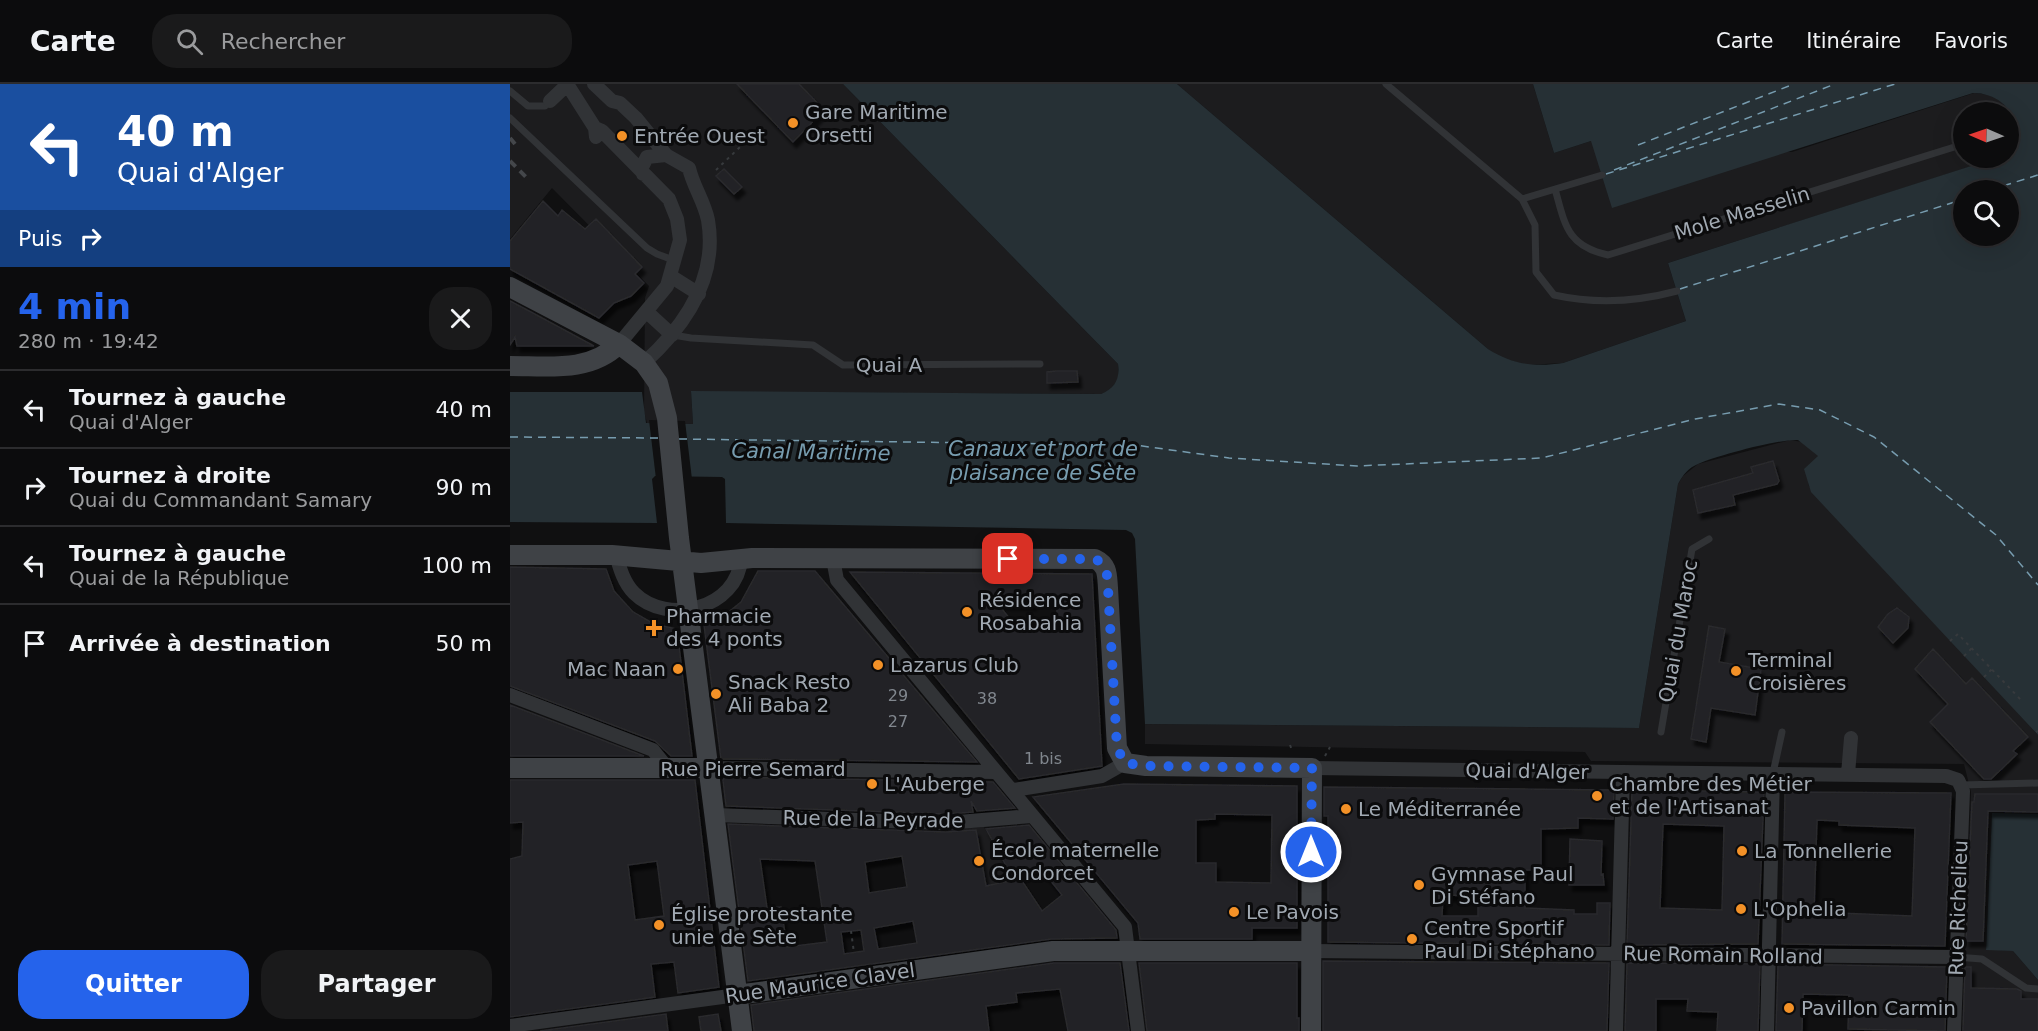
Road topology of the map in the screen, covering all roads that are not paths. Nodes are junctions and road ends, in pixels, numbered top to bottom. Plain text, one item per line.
1 (594, 84) edge
2 (1386, 84) edge
3 (567, 85) edge
4 (510, 91) edge
5 (550, 101) joint
6 (510, 118) edge
7 (1953, 147) edge
8 (662, 151) junction
9 (641, 173) junction
10 (1602, 175) dead end
11 (1555, 189) junction
12 (1522, 199) junction
13 (676, 261) junction
14 (672, 277) junction
15 (510, 286) edge
16 (1677, 291) dead end
17 (699, 294) junction
18 (647, 312) junction
19 (673, 335) junction
20 (619, 344) junction
21 (644, 363) junction
22 (1040, 364) dead end
23 (510, 366) edge
24 (1709, 539) dead end
25 (510, 555) edge
26 (614, 555) junction
27 (741, 558) junction
28 (682, 559) junction
29 (833, 559) junction
30 (689, 611) junction
31 (510, 695) edge
32 (1661, 732) dead end
33 (1782, 732) dead end
34 (1851, 738) dead end
35 (1125, 763) junction
36 (1317, 763) junction
37 (510, 768) edge
38 (709, 768) junction
39 (668, 769) junction
40 (995, 772) junction
41 (1623, 772) junction
42 (1773, 774) junction
43 (1848, 774) junction
44 (2038, 783) edge
45 (1962, 785) junction
46 (1014, 790) junction
47 (714, 815) junction
48 (1032, 816) junction
49 (1130, 951) junction
50 (1310, 951) junction
51 (1619, 954) junction
52 (1769, 955) junction
53 (1956, 957) junction
54 (2038, 989) edge
55 (737, 994) junction
56 (510, 1026) edge
57 (742, 1031) edge
58 (1138, 1031) edge
59 (1311, 1031) edge
60 (1616, 1031) edge
61 (1767, 1031) edge
62 (1954, 1031) edge

1 - 8 street
2 - 12 lane
3 - 5 street
3 - 9 street
4 - 5 lane
6 - 13 lane
7 - 11 lane, Mole Masselin
8 - 9 street
8 - 17 street
9 - 13 street
10 - 11 lane
11 - 12 lane
12 - 16 lane
13 - 14 street
14 - 17 street
14 - 18 street
15 - 20 main road
17 - 19 street
18 - 19 street
18 - 20 street
19 - 21 street
19 - 22 lane, Quai A
20 - 21 main road
20 - 23 main road
21 - 28 main road
24 - 32 lane, Quai du Maroc
25 - 26 main road
26 - 28 main road
26 - 30 street
27 - 28 main road
27 - 29 main road
27 - 30 street
28 - 30 main road
29 - 35 main road
29 - 40 street
30 - 38 main road
31 - 39 street
33 - 42 lane
34 - 43 street
35 - 36 main road, Quai d'Alger
35 - 46 street
36 - 41 street, Quai d'Alger
36 - 50 main road
37 - 39 main road, Rue Pierre Semard
38 - 39 main road, Rue Pierre Semard
38 - 40 street, Rue Pierre Semard
38 - 47 main road
40 - 46 street
41 - 42 street, Quai d'Alger
41 - 51 street
42 - 43 street, Quai d'Alger
42 - 52 street
43 - 45 street, Quai d'Alger
44 - 45 lane
45 - 53 street, Rue Richelieu
46 - 48 street
47 - 48 street, Rue de la Peyrade
47 - 55 main road
48 - 49 street
49 - 50 main road, Rue Romain Rolland
49 - 55 main road, Rue Maurice Clavel
49 - 58 street
50 - 51 street, Rue Romain Rolland
50 - 59 main road
51 - 52 street, Rue Romain Rolland
51 - 60 street
52 - 53 street, Rue Romain Rolland
52 - 61 street
53 - 54 lane
53 - 62 street, Rue Richelieu
55 - 56 street, Rue Maurice Clavel
55 - 57 main road

